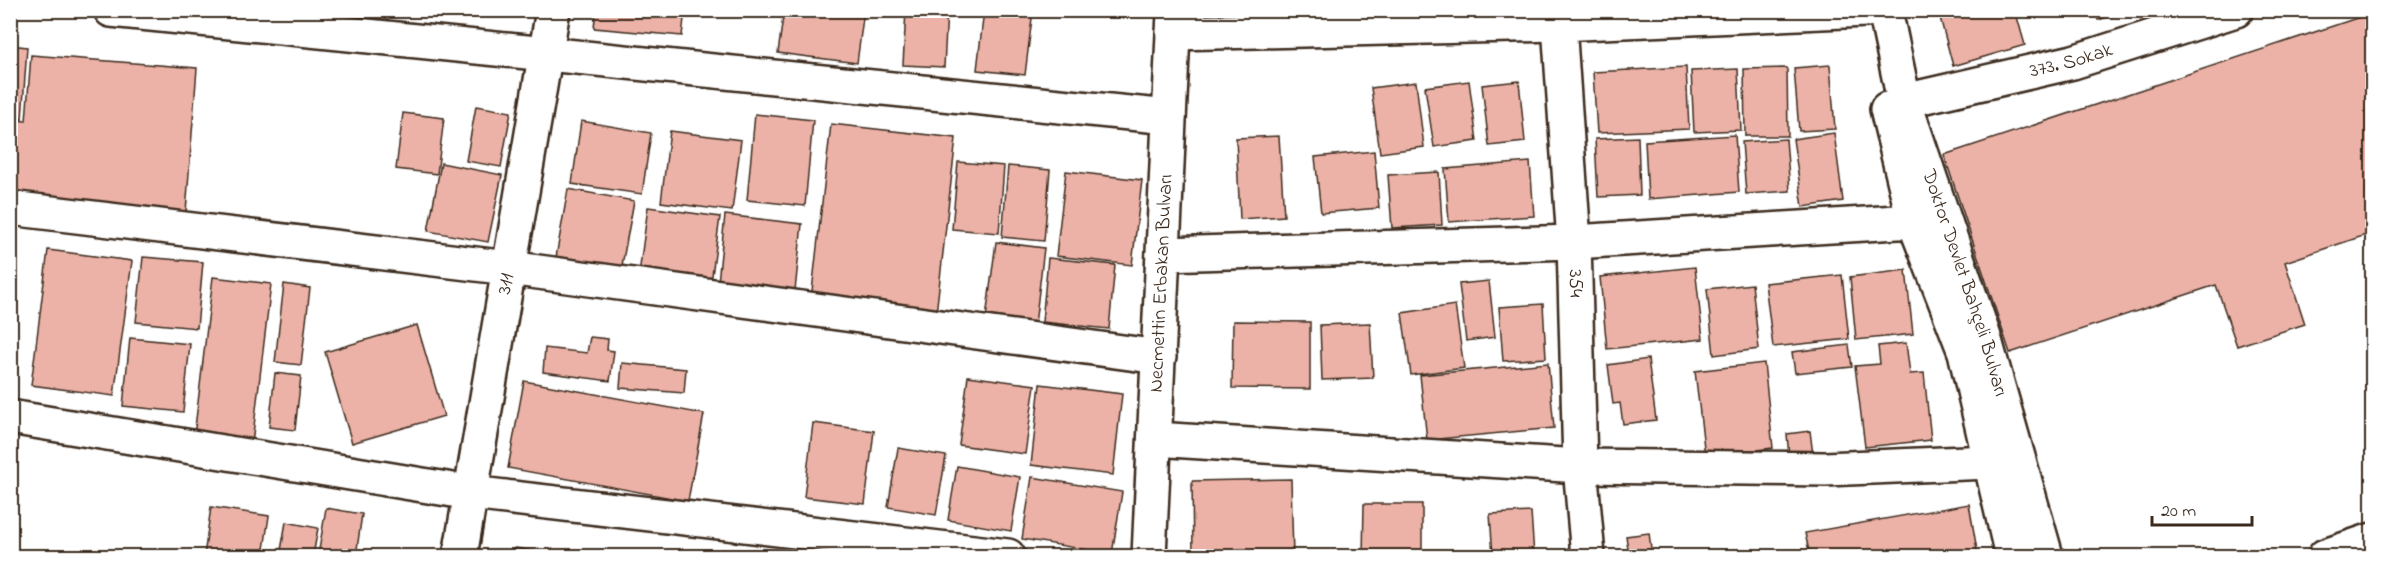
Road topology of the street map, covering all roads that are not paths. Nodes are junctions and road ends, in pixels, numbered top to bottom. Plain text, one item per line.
1 (111, 10) edge
2 (554, 10) edge
3 (2236, 10) edge
4 (1869, 11) edge
5 (1558, 17) edge
6 (1174, 22) edge
7 (546, 56) junction
8 (1905, 101) junction
9 (1169, 117) junction
10 (10, 208) edge
11 (1914, 221) junction
12 (1574, 242) junction
13 (1163, 254) junction
14 (509, 268) junction
15 (1159, 357) junction
16 (10, 417) edge
17 (1155, 439) junction
18 (1989, 462) junction
19 (1580, 466) junction
20 (471, 493) junction
21 (2373, 540) edge
22 (460, 556) edge
23 (1008, 556) edge
24 (1149, 556) edge
25 (1588, 556) edge
26 (2012, 556) edge
27 (2046, 556) edge
28 (2325, 556) edge

1 - 7 street
2 - 7 street, 311
3 - 8 street, 373. Sokak
4 - 5 street
4 - 8 street, Doktor Devlet Bahçeli Bulvarı
4 - 11 street, Doktor Devlet Bahçeli Bulvarı
5 - 6 street
5 - 12 street, 354
6 - 9 street, Necmettin Erbakan Bulvarı
7 - 9 street
7 - 14 street, 311
8 - 27 street, Doktor Devlet Bahçeli Bulvarı
9 - 13 street, Necmettin Erbakan Bulvarı
10 - 14 street
11 - 12 street
11 - 18 street, Doktor Devlet Bahçeli Bulvarı
12 - 13 street
12 - 19 street, 354
13 - 15 street, Necmettin Erbakan Bulvarı
14 - 15 street
14 - 20 street, 311
15 - 17 street, Necmettin Erbakan Bulvarı
16 - 20 street
17 - 19 street
17 - 24 street, Necmettin Erbakan Bulvarı
18 - 19 street
18 - 26 street, Doktor Devlet Bahçeli Bulvarı
19 - 25 street, 354
20 - 22 street, 311
20 - 23 street
21 - 28 street

